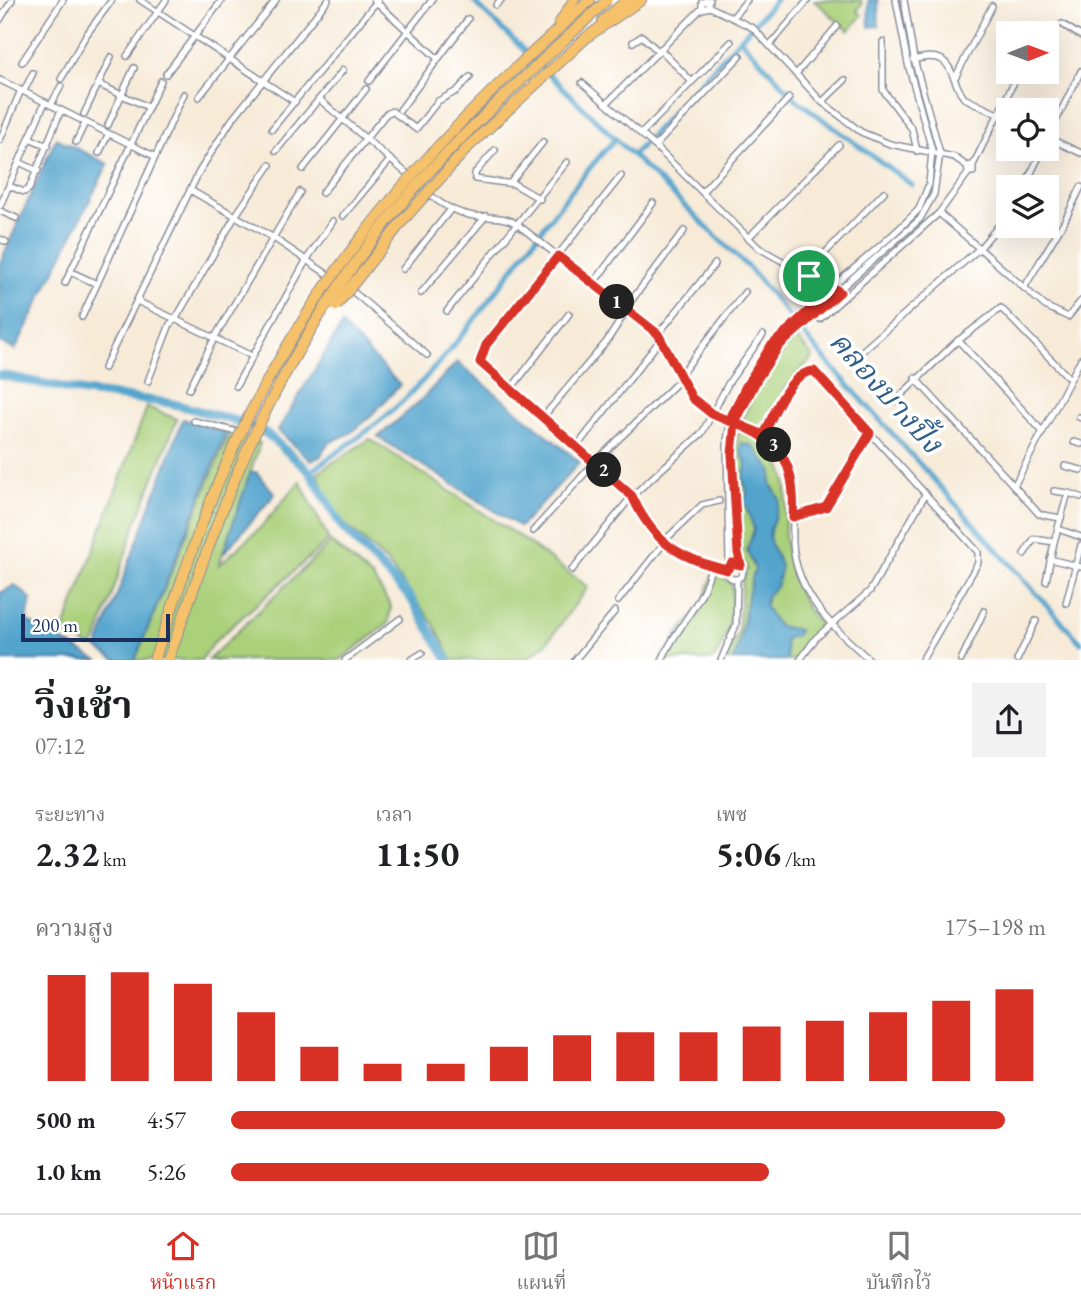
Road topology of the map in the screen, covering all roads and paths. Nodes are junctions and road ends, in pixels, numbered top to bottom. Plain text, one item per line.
1 (12, 0) edge
2 (64, 0) edge
3 (112, 0) edge
4 (140, 0) edge
5 (166, 0) edge
6 (222, 0) edge
7 (276, 0) edge
8 (328, 0) edge
9 (432, 0) edge
10 (574, 0) edge
11 (590, 0) edge
12 (607, 0) edge
13 (627, 0) edge
14 (640, 0) edge
15 (747, 0) edge
16 (808, 0) edge
17 (896, 0) edge
18 (904, 0) edge
19 (376, 1) edge
20 (709, 3) edge
21 (992, 6) dead end
22 (157, 12) junction
23 (733, 17) junction
24 (468, 19) dead end
25 (0, 20) edge
26 (1062, 24) dead end
27 (837, 26) dead end
28 (556, 30) junction
29 (407, 32) junction
30 (589, 36) junction
31 (1081, 36) edge
32 (194, 37) junction
33 (883, 41) dead end
34 (633, 42) dead end
35 (731, 42) dead end
36 (770, 45) junction
37 (659, 50) junction
38 (127, 56) dead end
39 (740, 56) dead end
40 (111, 57) dead end
41 (229, 58) junction
42 (438, 59) junction
43 (914, 59) junction
44 (22, 62) dead end
45 (908, 64) junction
46 (134, 68) dead end
47 (343, 70) dead end
48 (1081, 71) edge
49 (33, 72) dead end
50 (166, 74) dead end
51 (796, 74) junction
52 (956, 76) junction
53 (470, 77) dead end
54 (0, 80) edge
55 (161, 80) dead end
56 (264, 80) junction
57 (845, 80) dead end
58 (369, 81) dead end
59 (691, 81) junction
60 (98, 83) junction
61 (582, 83) dead end
62 (366, 89) dead end
63 (23, 91) junction
64 (122, 94) junction
65 (184, 94) dead end
66 (199, 97) dead end
67 (319, 99) junction
68 (789, 99) dead end
69 (295, 102) junction
70 (822, 102) junction
71 (607, 103) junction
72 (48, 104) junction
73 (148, 107) junction
74 (61, 110) junction
75 (400, 110) dead end
76 (996, 113) edge
77 (84, 114) dead end
78 (1059, 115) edge
79 (343, 118) junction
80 (996, 118) edge
81 (86, 122) junction
82 (108, 125) dead end
83 (272, 129) dead end
84 (108, 135) junction
85 (642, 135) junction
86 (29, 138) junction
87 (0, 140) edge
88 (366, 140) junction
89 (76, 142) dead end
90 (543, 142) dead end
91 (1059, 144) edge
92 (130, 145) junction
93 (653, 145) junction
94 (839, 145) dead end
95 (48, 146) junction
96 (495, 150) dead end
97 (932, 150) junction
98 (276, 151) dead end
99 (917, 151) junction
100 (99, 153) dead end
101 (940, 153) junction
102 (1081, 153) edge
103 (154, 156) junction
104 (390, 160) junction
105 (19, 162) junction
106 (567, 162) dead end
107 (270, 165) dead end
108 (970, 168) junction
109 (303, 169) dead end
110 (38, 171) junction
111 (621, 176) dead end
112 (510, 183) junction
113 (9, 186) junction
114 (1081, 187) edge
115 (190, 190) junction
116 (300, 192) dead end
117 (702, 192) junction
118 (884, 192) dead end
119 (322, 193) dead end
120 (540, 199) junction
121 (653, 203) dead end
122 (0, 208) edge
123 (451, 209) junction
124 (939, 213) junction
125 (236, 215) junction
126 (342, 215) dead end
127 (486, 216) junction
128 (16, 218) dead end
129 (333, 221) dead end
130 (517, 224) junction
131 (996, 229) edge
132 (684, 231) dead end
133 (272, 237) junction
134 (748, 239) junction
135 (980, 248) junction
136 (558, 256) junction
137 (307, 259) junction
138 (715, 264) dead end
139 (403, 269) dead end
140 (71, 272) junction
141 (813, 276) junction
142 (65, 283) dead end
143 (97, 284) junction
144 (593, 284) junction
145 (833, 288) junction
146 (1024, 288) junction
147 (745, 292) dead end
148 (840, 292) junction
149 (421, 293) dead end
150 (137, 301) junction
151 (1081, 301) edge
152 (626, 310) junction
153 (447, 311) dead end
154 (569, 314) dead end
155 (82, 317) dead end
156 (818, 317) junction
157 (176, 320) junction
158 (312, 332) junction
159 (789, 333) junction
160 (763, 335) dead end
161 (659, 336) junction
162 (215, 337) junction
163 (958, 340) junction
164 (427, 355) dead end
165 (251, 356) junction
166 (854, 358) dead end
167 (1081, 359) edge
168 (104, 368) dead end
169 (681, 376) junction
170 (915, 378) junction
171 (1070, 379) junction
172 (148, 381) dead end
173 (236, 386) dead end
174 (189, 389) dead end
175 (510, 390) junction
176 (895, 401) dead end
177 (712, 414) junction
178 (543, 417) junction
179 (194, 421) dead end
180 (732, 422) junction
181 (1043, 432) junction
182 (241, 433) junction
183 (870, 433) junction
184 (764, 435) junction
185 (1074, 442) dead end
186 (1081, 444) edge
187 (577, 446) junction
188 (595, 462) junction
189 (1065, 466) dead end
190 (1081, 470) edge
191 (1014, 486) junction
192 (1054, 491) dead end
193 (1068, 493) junction
194 (925, 495) junction
195 (632, 496) junction
196 (1081, 496) edge
197 (719, 500) dead end
198 (793, 517) junction
199 (1061, 518) junction
200 (1058, 529) junction
201 (533, 531) dead end
202 (1081, 537) edge
203 (663, 542) junction
204 (1055, 542) junction
205 (1081, 545) edge
206 (1024, 554) dead end
207 (1051, 559) junction
208 (741, 565) junction
209 (711, 566) junction
210 (1078, 566) edge
211 (728, 567) junction
212 (572, 570) dead end
213 (737, 579) junction
214 (1046, 581) dead end
215 (618, 601) dead end
216 (1066, 603) dead end
217 (615, 611) dead end
218 (984, 611) dead end
219 (400, 619) dead end
220 (1036, 621) dead end
221 (831, 626) junction
222 (354, 653) junction
223 (422, 653) dead end
224 (578, 659) edge
225 (154, 660) edge
226 (168, 660) edge
227 (345, 660) edge
228 (359, 660) edge
229 (411, 660) edge
230 (662, 660) edge
231 (721, 660) edge
232 (800, 660) edge
233 (870, 660) edge
234 (922, 660) edge
235 (961, 660) edge
236 (1017, 660) edge

1 - 25 street
2 - 44 street
3 - 72 street
4 - 22 street
5 - 22 street
6 - 32 street
7 - 41 street
8 - 56 street
9 - 29 street
10 - 28 highway
11 - 28 highway
12 - 158 highway, bridge
13 - 30 highway
14 - 30 highway
15 - 23 street
16 - 36 street
17 - 45 street
18 - 43 street
19 - 29 street
19 - 69 street
20 - 23 street
20 - 37 street
21 - 52 street
22 - 32 street
22 - 38 street
23 - 36 street
24 - 42 street
26 - 31 street
27 - 51 street
28 - 182 highway, bridge
29 - 42 street
29 - 58 street
30 - 158 highway, bridge
32 - 41 street
32 - 50 street
33 - 99 street
34 - 37 street
35 - 59 street
36 - 51 street
37 - 59 street
37 - 71 street
39 - 93 street
40 - 60 street
41 - 56 street
41 - 66 street
42 - 75 street
43 - 45 street
43 - 52 street
43 - 101 street
45 - 97 street
46 - 64 street
47 - 67 street
48 - 78 street
49 - 63 street
51 - 70 street
52 - 76 street
53 - 88 street
54 - 63 street
55 - 73 street
56 - 69 street
56 - 115 street
57 - 70 street
59 - 85 street
60 - 64 street
60 - 77 street
61 - 71 street
62 - 79 street
63 - 72 street
63 - 87 street
64 - 73 street
64 - 82 street
65 - 103 street
67 - 79 street
67 - 98 street
68 - 117 street
69 - 83 street
70 - 99 street
71 - 85 street
72 - 74 street
72 - 86 street
73 - 92 street
74 - 81 street
74 - 95 street
79 - 88 street
79 - 109 street
80 - 108 street
81 - 84 street
81 - 89 street
84 - 92 street
84 - 100 street
85 - 93 street
86 - 95 street
86 - 105 street
88 - 104 street
88 - 119 street
90 - 112 street
91 - 102 street
92 - 103 street
92 - 140 street
93 - 117 street
94 - 134 street
95 - 110 street
96 - 112 street
97 - 99 street
97 - 101 street
97 - 145 street
101 - 108 street
101 - 148 street
103 - 143 street
104 - 123 street
104 - 126 street
105 - 110 street
105 - 113 street
106 - 120 street
107 - 125 street
108 - 124 street
110 - 113 street
111 - 136 street
112 - 120 street
113 - 122 street
114 - 146 street
115 - 125 street
115 - 150 street
116 - 133 street
117 - 134 street
118 - 141 street
120 - 130 street
121 - 144 street
122 - 128 street
123 - 127 street
123 - 139 street
124 - 135 street
124 - 156 street
125 - 133 street
125 - 157 street
127 - 130 street
127 - 149 street
129 - 137 street
130 - 136 street
130 - 153 street
131 - 135 street
132 - 152 street
133 - 137 street
133 - 162 street
134 - 141 street
135 - 146 street
135 - 166 street
136 - 144 street
136 - 175 street
137 - 164 street
137 - 165 street
138 - 161 street
140 - 142 street
140 - 143 street
141 - 145 street
143 - 155 street
144 - 152 street
145 - 148 street
145 - 159 street
146 - 151 street
147 - 169 street
148 - 156 street
150 - 157 street
150 - 168 street
152 - 161 street
152 - 178 street
154 - 175 street
156 - 159 street
157 - 162 street
157 - 172 street
158 - 226 highway, bridge
159 - 180 street
160 - 177 street
161 - 169 street
161 - 187 street
162 - 165 street
162 - 174 street
163 - 170 street
163 - 171 street
163 - 181 street
165 - 173 street
167 - 171 street
169 - 177 street
169 - 188 street
170 - 176 street
170 - 191 street
171 - 181 street
175 - 178 street
177 - 180 street
177 - 195 street
178 - 187 street
179 - 182 street
180 - 184 street
180 - 208 street
180 - 211 street
181 - 191 street
182 - 225 highway, bridge
183 - 184 street
183 - 194 street
183 - 198 street
184 - 198 street
185 - 186 street
187 - 188 street
188 - 195 street
188 - 201 street
189 - 190 street
191 - 199 street
192 - 193 street
193 - 196 street
193 - 199 street
194 - 221 street
194 - 234 street
195 - 203 street
195 - 212 street
197 - 203 street
198 - 221 street
199 - 200 street
200 - 202 street
200 - 204 street
203 - 209 street
203 - 215 street
204 - 206 street
204 - 207 street
205 - 210 street
207 - 210 street
207 - 214 street
208 - 211 street
208 - 213 street
209 - 211 street
209 - 230 street
210 - 216 street
211 - 213 street
213 - 231 street
217 - 224 street
218 - 235 street
219 - 222 street
220 - 236 street
221 - 232 street
221 - 233 street
222 - 227 street
222 - 228 street
223 - 229 street

